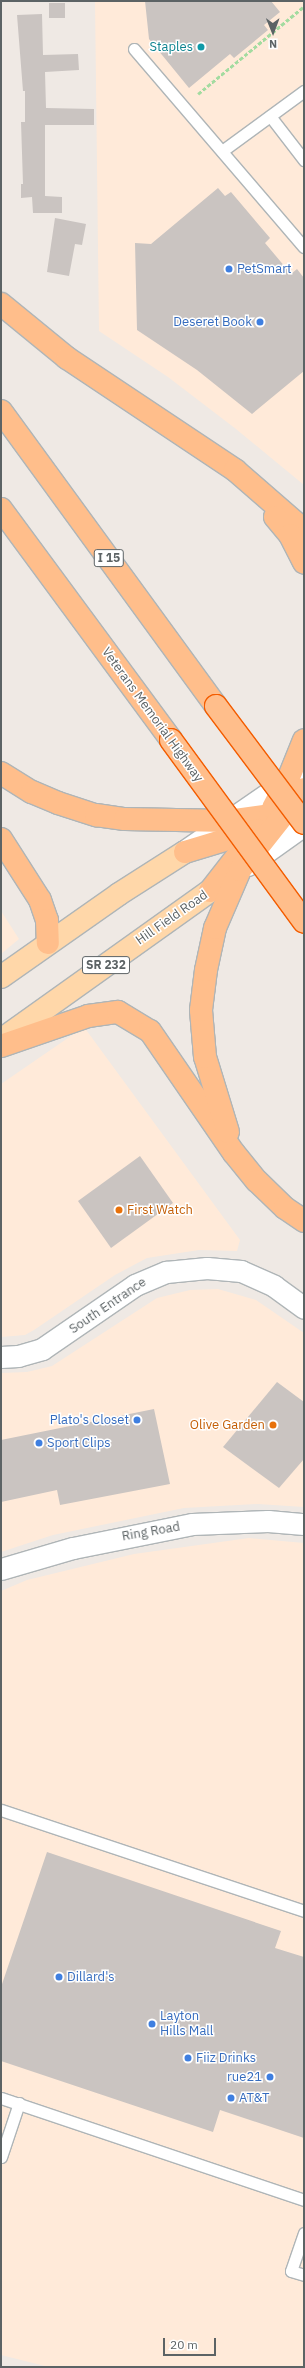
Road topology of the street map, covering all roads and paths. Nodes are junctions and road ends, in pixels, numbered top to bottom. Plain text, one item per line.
1 (303, 7) dead end
2 (134, 49) dead end
3 (304, 91) edge
4 (198, 94) dead end
5 (270, 116) junction
6 (222, 151) junction
7 (304, 160) edge
8 (304, 247) edge
9 (1, 304) edge
10 (1, 411) edge
11 (235, 470) junction
12 (1, 509) edge
13 (304, 530) edge
14 (304, 563) edge
15 (304, 740) edge
16 (1, 773) edge
17 (298, 780) edge
18 (288, 819) edge
19 (228, 821) junction
20 (1, 839) edge
21 (185, 852) junction
22 (240, 870) junction
23 (210, 891) junction
24 (304, 922) edge
25 (48, 943) junction
26 (1, 977) edge
27 (1, 1040) edge
28 (1, 1046) edge
29 (234, 1153) junction
30 (304, 1221) edge
31 (304, 1308) edge
32 (1, 1357) edge
33 (304, 1524) edge
34 (1, 1569) edge
35 (1, 1810) edge
36 (304, 1911) edge
37 (1, 2098) edge
38 (19, 2103) junction
39 (1, 2157) edge
40 (304, 2200) edge
41 (304, 2233) edge
42 (304, 2275) edge

1 - 4 path
2 - 6 lane
3 - 5 lane
5 - 6 lane
5 - 7 lane
6 - 8 lane
9 - 11 highway
10 - 18 highway, I 15, bridge
11 - 13 highway
11 - 14 highway
12 - 24 highway, Veterans Memorial Highway, bridge
15 - 17 highway
16 - 19 highway
17 - 18 highway
17 - 19 main road
18 - 19 highway
18 - 21 highway
18 - 22 highway
18 - 23 highway
19 - 21 main road
20 - 25 highway
21 - 25 main road
22 - 23 main road, Hill Field Road / SR 232
22 - 29 highway
23 - 27 main road, Hill Field Road / SR 232
25 - 26 main road
28 - 29 highway
29 - 30 highway
31 - 32 street, South Entrance
33 - 34 street, Ring Road
35 - 36 lane
37 - 38 lane
38 - 39 lane
38 - 40 lane
41 - 42 lane

